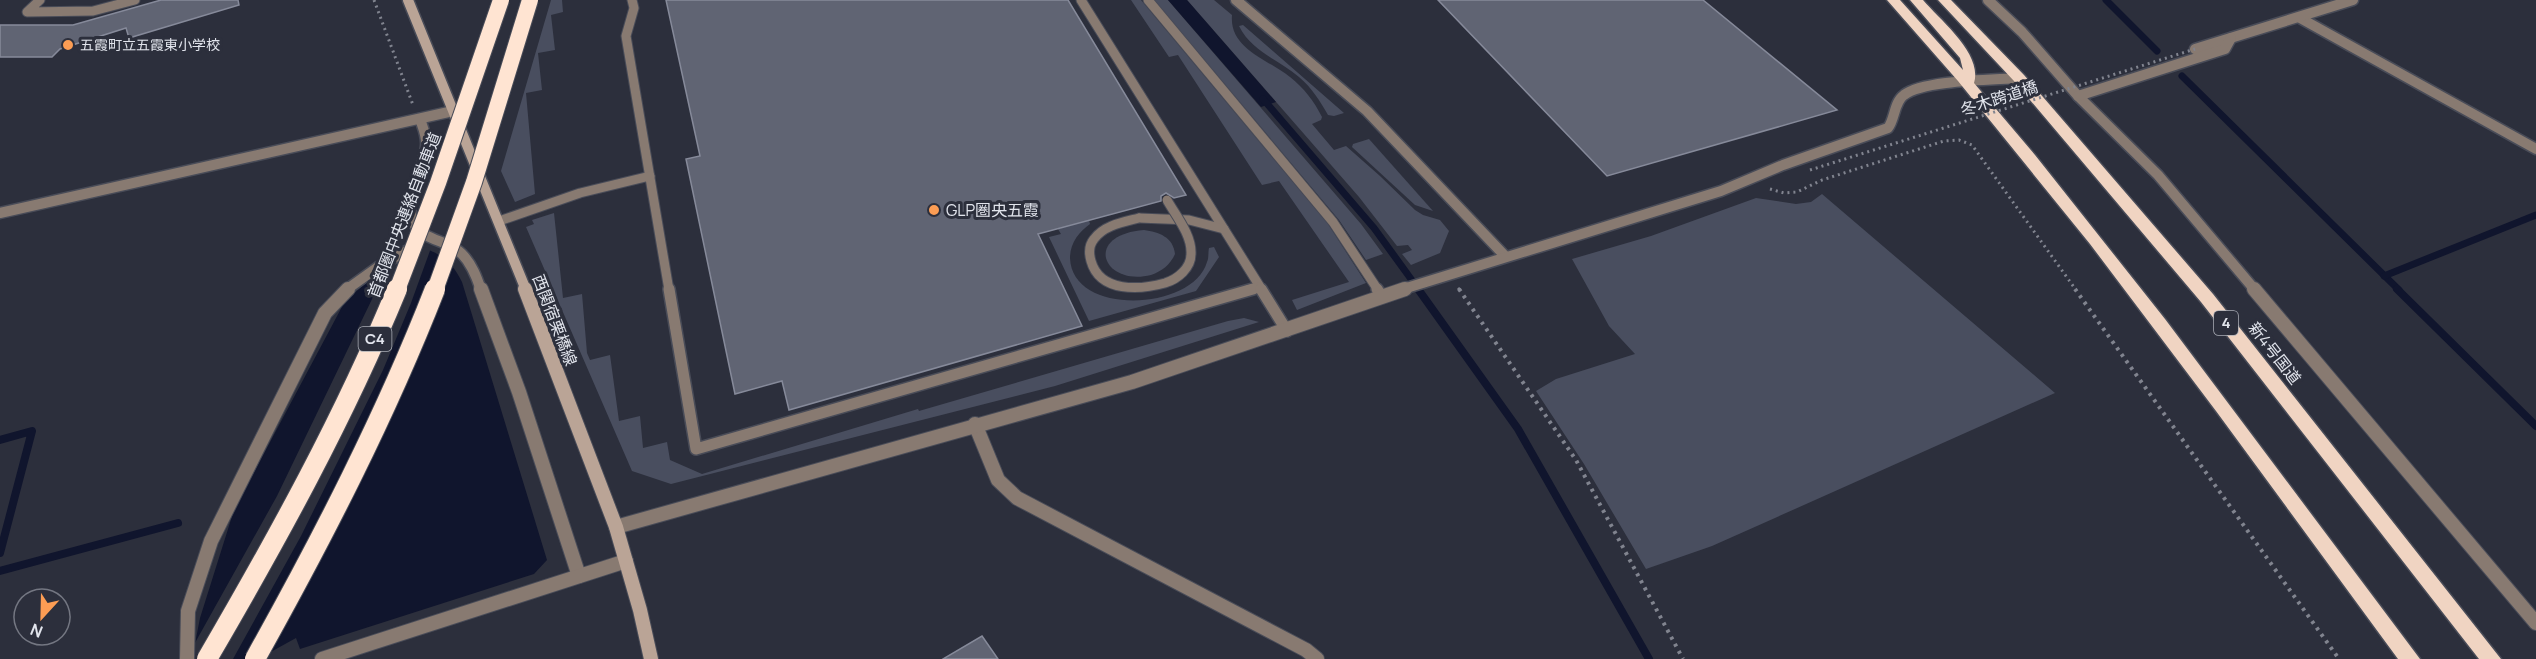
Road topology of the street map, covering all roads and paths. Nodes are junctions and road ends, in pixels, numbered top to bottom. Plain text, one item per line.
1 (40, 0) edge
2 (114, 0) edge
3 (135, 0) edge
4 (374, 0) edge
5 (408, 0) edge
6 (501, 0) edge
7 (530, 0) edge
8 (632, 0) edge
9 (1081, 0) edge
10 (1148, 0) edge
11 (1236, 0) edge
12 (1893, 0) edge
13 (1916, 0) edge
14 (1944, 0) edge
15 (1988, 0) edge
16 (2354, 0) edge
17 (105, 8) junction
18 (2300, 18) junction
19 (2231, 38) junction
20 (2195, 49) joint
21 (2019, 78) junction
22 (1967, 83) junction
23 (2078, 96) junction
24 (453, 111) junction
25 (420, 119) junction
26 (2536, 149) edge
27 (1810, 170) dead end
28 (650, 176) junction
29 (1769, 188) dead end
30 (1167, 200) dead end
31 (0, 213) edge
32 (499, 221) junction
33 (1224, 229) junction
34 (429, 238) junction
35 (1505, 256) junction
36 (1448, 274) junction
37 (1259, 287) junction
38 (1382, 297) junction
39 (1287, 331) junction
40 (975, 424) junction
41 (616, 527) junction
42 (626, 561) junction
43 (579, 576) junction
44 (2536, 623) edge
45 (187, 659) edge
46 (207, 659) edge
47 (255, 659) edge
48 (322, 659) edge
49 (651, 659) edge
50 (1317, 659) edge
51 (1683, 659) edge
52 (2339, 659) edge
53 (2410, 659) edge
54 (2491, 659) edge

1 - 17 lane
2 - 17 lane
3 - 17 lane
4 - 25 path
5 - 24 main road, 西関宿栗橋線
6 - 46 highway, 首都圏中央連絡自動車道 / C4, bridge
7 - 47 highway, C4, bridge
8 - 28 lane
9 - 33 lane
10 - 38 lane
11 - 35 street
12 - 22 highway
13 - 22 highway
14 - 21 highway, 新4号国道 / 4
15 - 23 street
16 - 18 street
18 - 19 street
18 - 26 street
19 - 20 street
19 - 23 street
20 - 27 path, 冬木跨道橋, bridge
21 - 22 street
21 - 54 highway, 新4号国道 / 4
22 - 35 street
22 - 53 highway
23 - 44 street
24 - 25 street
24 - 32 main road, 西関宿栗橋線
25 - 31 street
25 - 34 street
28 - 32 lane
28 - 37 lane
29 - 52 path
30 - 33 lane, bridge
32 - 41 main road, 西関宿栗橋線
33 - 37 lane
34 - 43 street
34 - 45 street
35 - 36 street
36 - 38 street
36 - 51 path
37 - 39 lane
38 - 39 street
39 - 40 street
40 - 41 street
40 - 50 street
41 - 42 main road, 西関宿栗橋線
42 - 43 street
42 - 49 main road, 西関宿栗橋線
43 - 48 street

